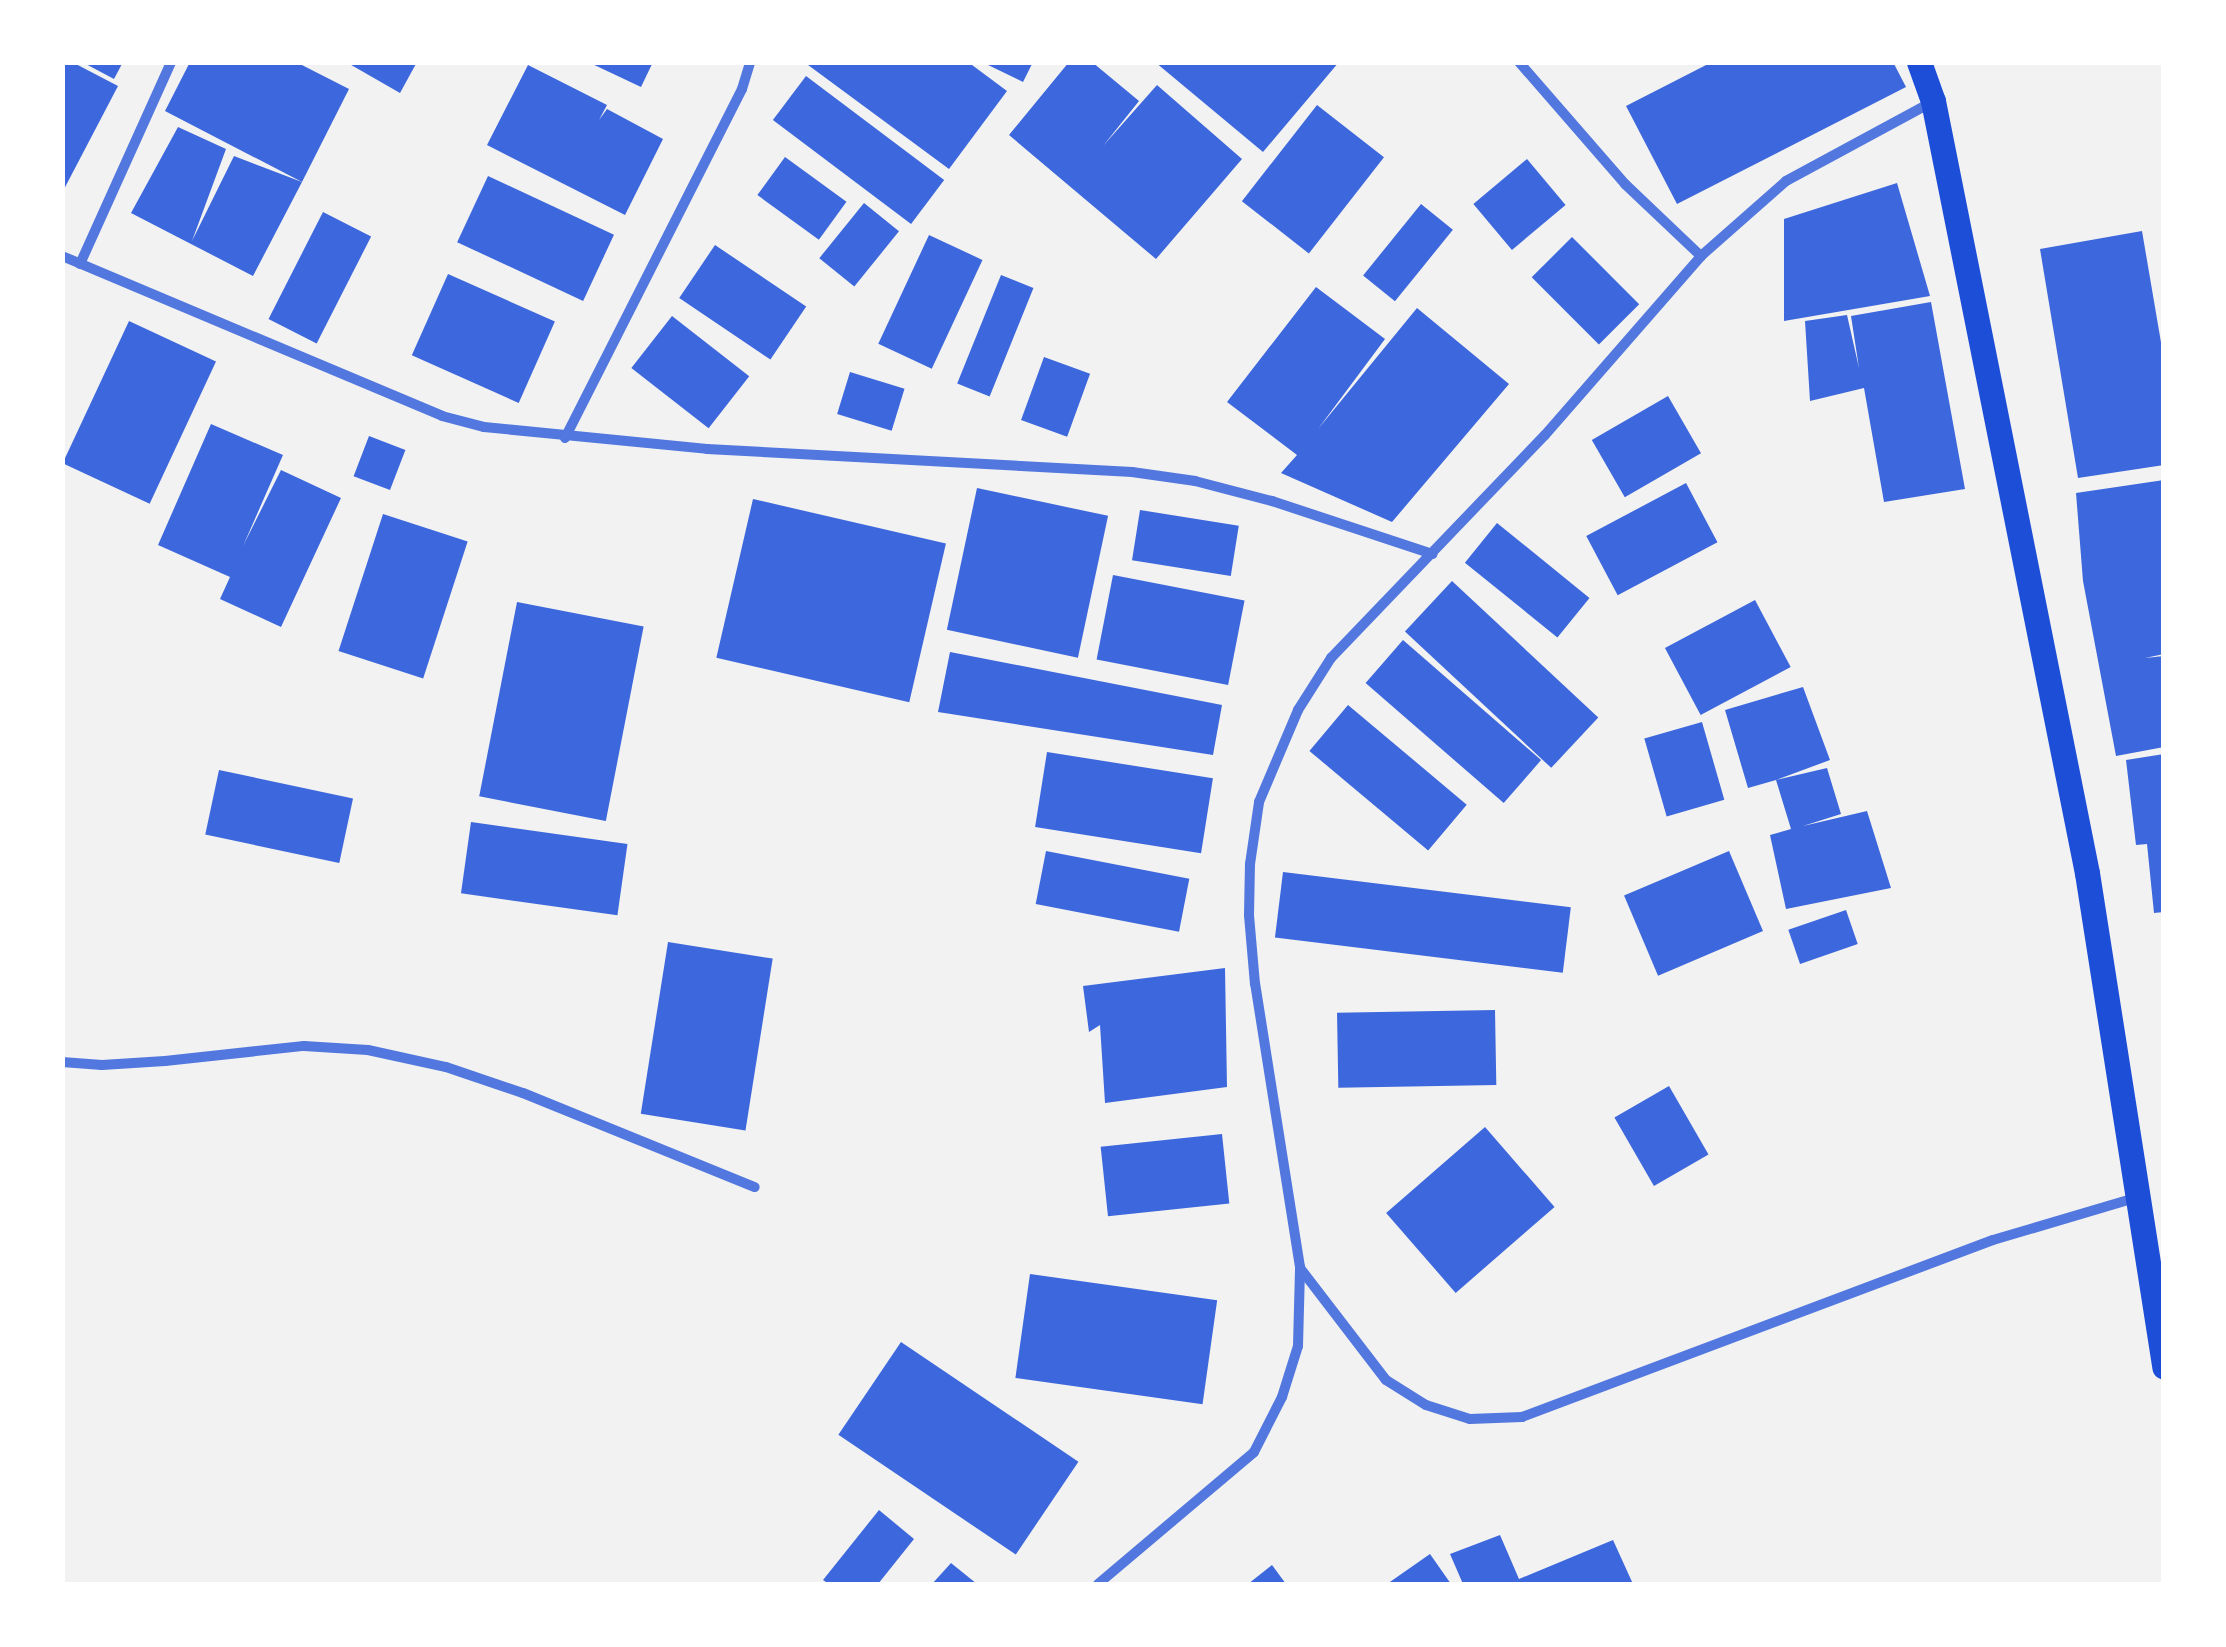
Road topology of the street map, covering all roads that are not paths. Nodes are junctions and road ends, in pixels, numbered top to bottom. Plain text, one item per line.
1 (171, 62) edge
2 (750, 62) edge
3 (1518, 62) edge
4 (1919, 62) edge
5 (1933, 101) junction
6 (62, 256) edge
7 (1702, 256) junction
8 (80, 264) junction
9 (566, 438) junction
10 (1432, 554) junction
11 (62, 1062) edge
12 (755, 1187) dead end
13 (2137, 1197) junction
14 (1300, 1267) junction
15 (2164, 1368) edge
16 (1098, 1584) edge

1 - 8 street
2 - 9 street
3 - 7 street
4 - 5 main road
5 - 7 street
5 - 13 main road
6 - 8 street
7 - 10 street
8 - 9 street
9 - 10 street
10 - 14 street
11 - 12 street
13 - 14 street
13 - 15 main road
14 - 16 street

